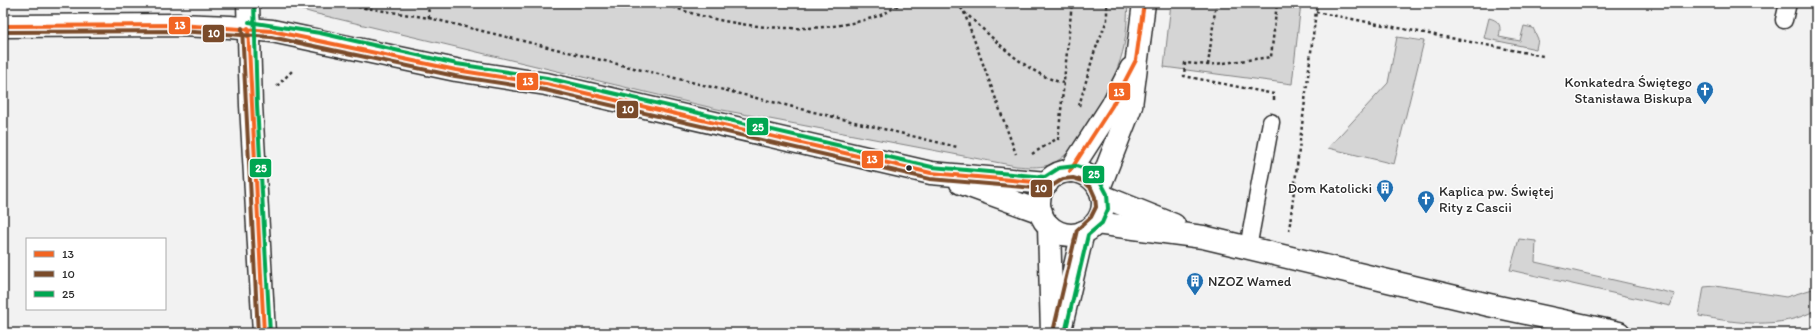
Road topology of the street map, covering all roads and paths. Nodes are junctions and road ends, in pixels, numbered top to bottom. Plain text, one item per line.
1 (248, 3) edge
2 (334, 3) edge
3 (428, 3) edge
4 (662, 3) edge
5 (902, 3) edge
6 (957, 3) edge
7 (1072, 3) edge
8 (1107, 3) edge
9 (1144, 3) edge
10 (1216, 3) edge
11 (1277, 3) edge
12 (1317, 3) edge
13 (1788, 3) edge
14 (964, 12) junction
15 (1316, 12) junction
16 (429, 18) junction
17 (1784, 20) dead end
18 (3, 26) edge
19 (248, 28) junction
20 (1542, 56) dead end
21 (1136, 60) junction
22 (1208, 65) junction
23 (1063, 83) junction
24 (1076, 114) dead end
25 (1271, 122) joint
26 (1062, 136) dead end
27 (1058, 139) junction
28 (960, 147) dead end
29 (1017, 154) dead end
30 (1026, 158) dead end
31 (1070, 171) junction
32 (931, 172) junction
33 (1047, 182) junction
34 (1101, 192) junction
35 (1045, 219) junction
36 (1089, 227) junction
37 (1289, 231) dead end
38 (1203, 237) junction
39 (1248, 248) junction
40 (264, 333) edge
41 (1052, 333) edge
42 (1059, 333) edge
43 (1619, 333) edge

1 - 19 street
2 - 16 path
3 - 16 path
4 - 5 path
6 - 14 path
7 - 23 path
8 - 24 path
9 - 21 street
10 - 22 path
11 - 22 path
12 - 15 path
13 - 17 lane
14 - 23 path
14 - 29 path
15 - 20 path
15 - 37 path
16 - 28 path
18 - 19 street
19 - 32 street
19 - 40 street
21 - 31 street
21 - 34 street
22 - 25 path
23 - 27 path
25 - 39 lane
26 - 27 path
27 - 30 path
31 - 33 street
31 - 34 street
32 - 33 street
32 - 35 street
33 - 35 street
34 - 36 street
34 - 38 street
35 - 36 street
35 - 41 street
36 - 38 street
36 - 42 street
38 - 39 street
39 - 43 street

